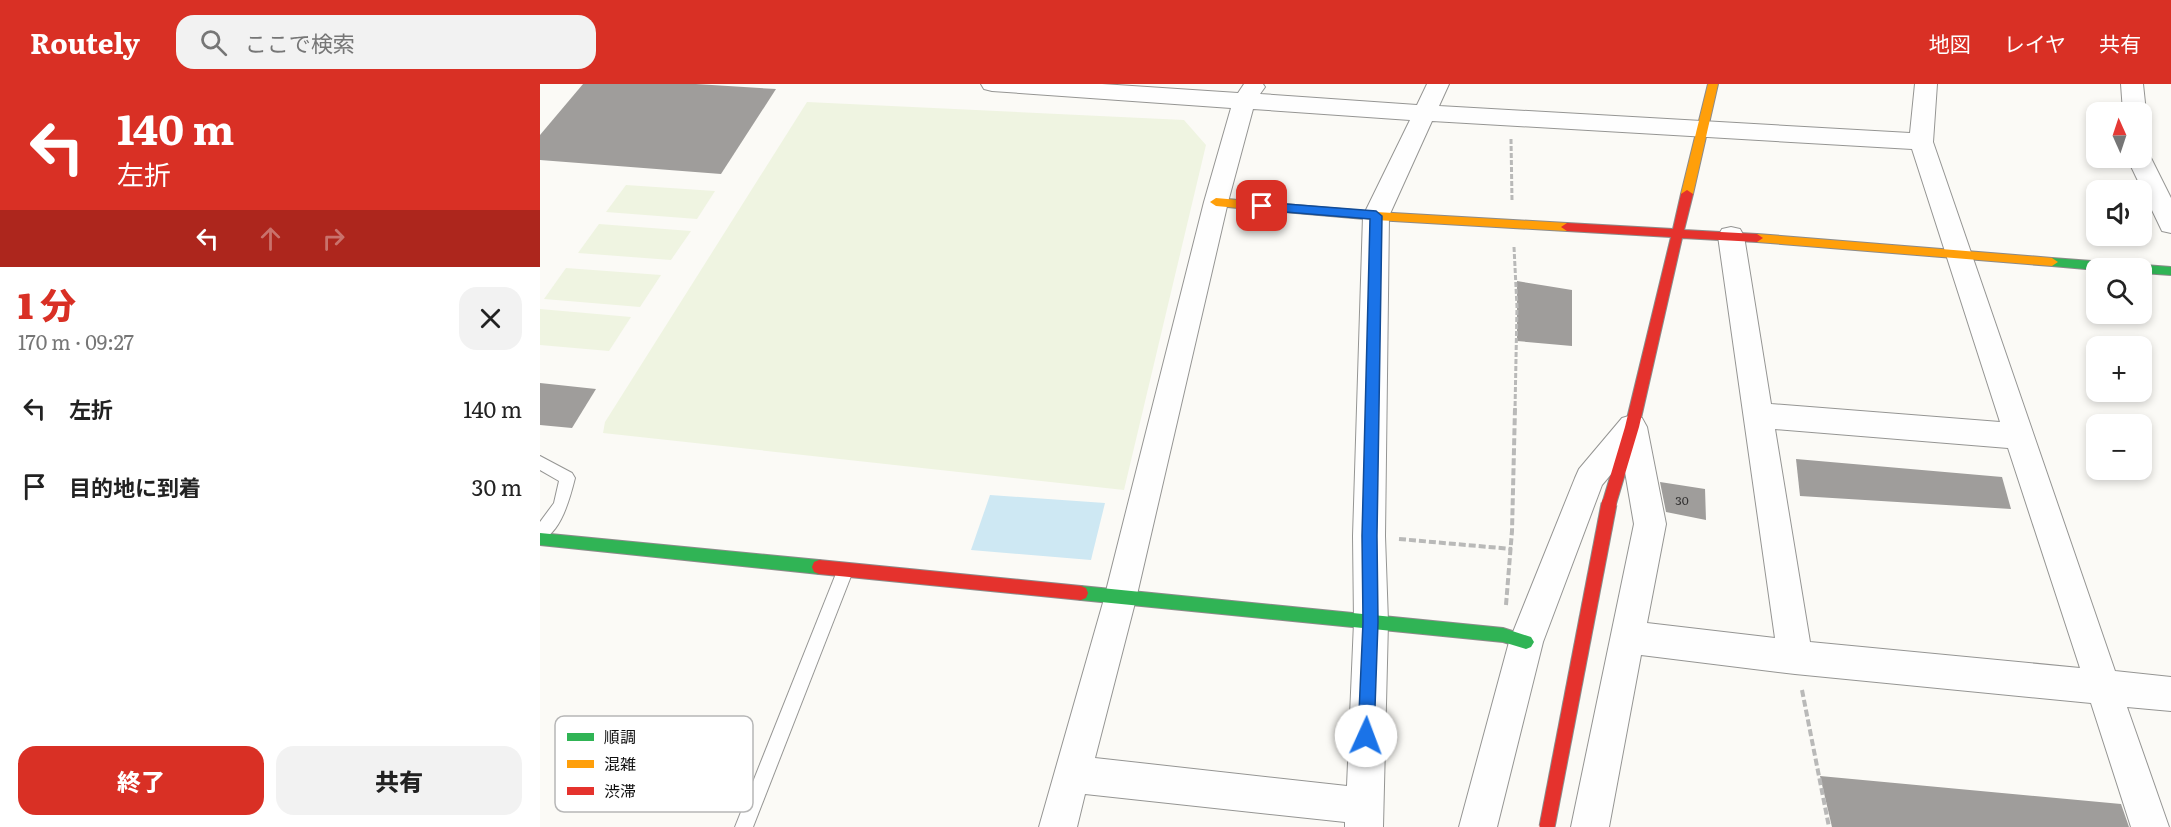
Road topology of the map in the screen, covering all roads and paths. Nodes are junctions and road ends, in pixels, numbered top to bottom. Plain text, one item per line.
1 (992, 84) edge
2 (1438, 84) edge
3 (1713, 84) edge
4 (1926, 84) edge
5 (2132, 84) edge
6 (1046, 86) edge
7 (1250, 93) edge
8 (2133, 102) edge
9 (1424, 113) junction
10 (1511, 118) junction
11 (1702, 130) junction
12 (1921, 142) junction
13 (2144, 168) edge
14 (1216, 202) junction
15 (1376, 216) junction
16 (1512, 223) junction
17 (2171, 224) edge
18 (1679, 234) junction
19 (1731, 236) junction
20 (1957, 255) junction
21 (2171, 271) edge
22 (1757, 415) junction
23 (1632, 427) junction
24 (2019, 436) junction
25 (540, 462) edge
26 (540, 534) edge
27 (1370, 536) junction
28 (540, 539) edge
29 (1512, 549) junction
30 (845, 571) junction
31 (1120, 599) junction
32 (1371, 622) junction
33 (1629, 637) junction
34 (1514, 638) junction
35 (1795, 657) junction
36 (2102, 688) junction
37 (2171, 694) edge
38 (1071, 774) junction
39 (753, 804) edge
40 (750, 812) edge
41 (1364, 816) edge
42 (744, 827) edge
43 (1058, 827) edge
44 (1478, 827) edge
45 (1547, 827) edge
46 (1590, 827) edge
47 (1828, 827) edge
48 (2150, 827) edge

1 - 6 street
2 - 9 street
3 - 11 street
4 - 12 street
5 - 8 street
6 - 7 street
7 - 9 street
7 - 14 street
9 - 10 street
9 - 15 street
10 - 11 street
10 - 16 path
11 - 12 street
11 - 18 street
12 - 20 street
13 - 17 street
14 - 15 street
14 - 31 street
15 - 16 street
15 - 27 street
16 - 18 street
16 - 29 path
18 - 19 street
18 - 23 street
19 - 20 street
19 - 22 street
20 - 21 street
20 - 24 street
22 - 24 street
22 - 35 street
23 - 33 street
23 - 34 street
23 - 45 street, bridge
24 - 36 street
25 - 26 lane
27 - 29 path
27 - 32 street
28 - 30 street
29 - 34 path
30 - 31 street
30 - 39 lane
31 - 32 street
31 - 38 street
32 - 34 street
32 - 41 street
33 - 35 street
33 - 46 street
34 - 44 street
35 - 36 street
35 - 47 path
36 - 37 street
36 - 48 street
38 - 41 street
38 - 43 street
40 - 42 lane

